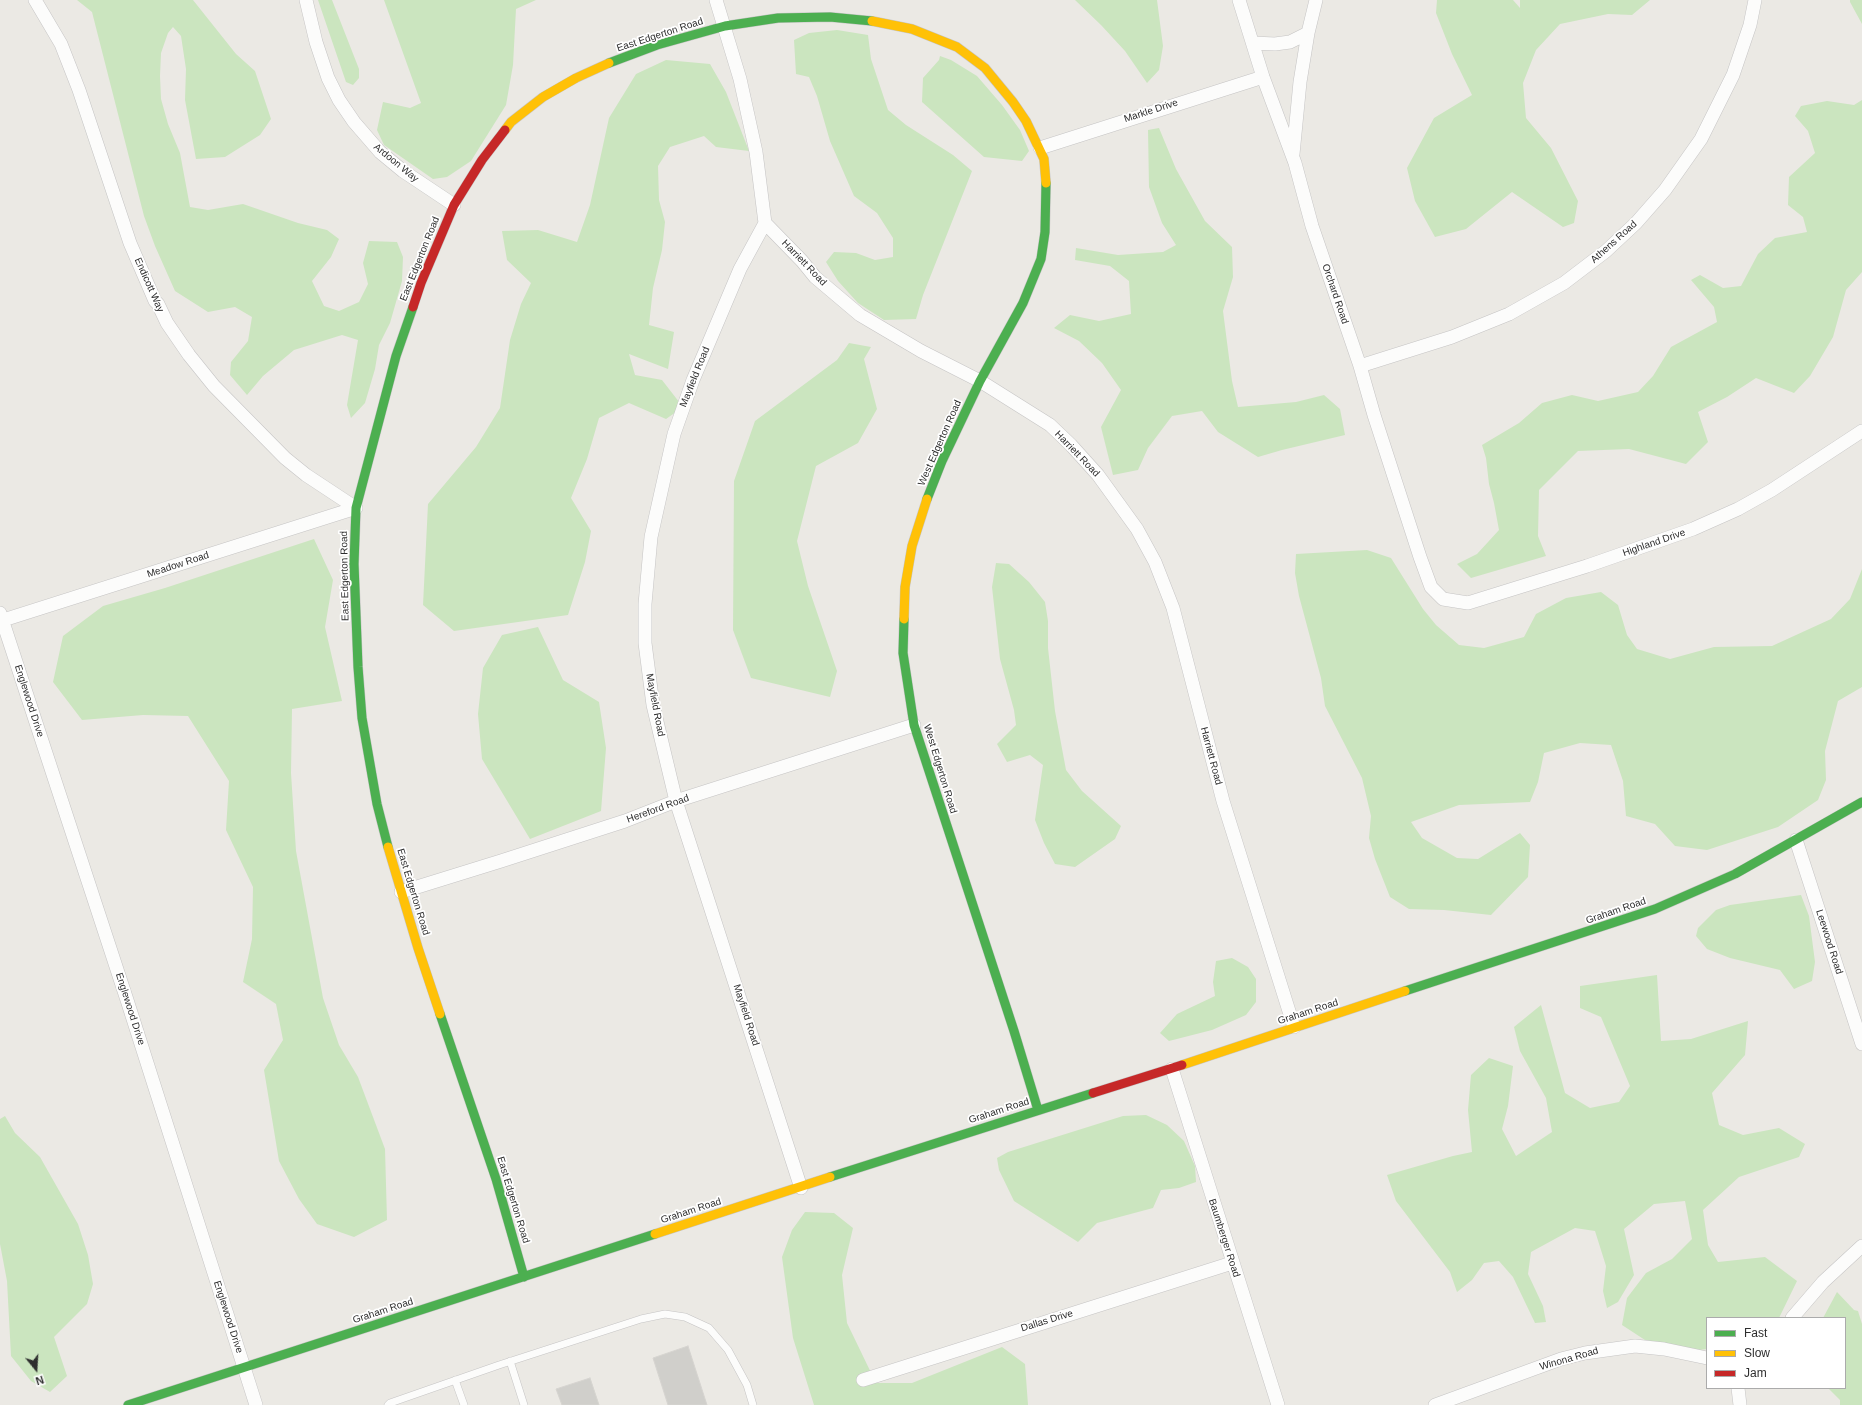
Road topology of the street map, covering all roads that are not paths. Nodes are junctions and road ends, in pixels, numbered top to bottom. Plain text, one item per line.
1 (35, 0) edge
2 (306, 0) edge
3 (716, 0) edge
4 (1240, 0) edge
5 (1316, 0) edge
6 (1755, 0) edge
7 (725, 26) junction
8 (1308, 33) junction
9 (1253, 43) junction
10 (1263, 77) junction
11 (1040, 148) junction
12 (1293, 158) junction
13 (454, 206) junction
14 (765, 223) junction
15 (1360, 366) junction
16 (980, 380) junction
17 (1862, 431) edge
18 (356, 508) junction
19 (1431, 587) joint
20 (1, 618) edge
21 (914, 725) junction
22 (676, 801) junction
23 (1862, 802) edge
24 (1796, 840) junction
25 (401, 892) junction
26 (1294, 1027) junction
27 (1862, 1044) edge
28 (1172, 1070) junction
29 (1038, 1110) junction
30 (801, 1188) junction
31 (1862, 1246) edge
32 (1232, 1263) junction
33 (524, 1276) junction
34 (1793, 1317) edge
35 (1706, 1358) edge
36 (510, 1361) junction
37 (244, 1366) junction
38 (455, 1380) junction
39 (863, 1380) dead end
40 (1738, 1389) edge
41 (128, 1405) edge
42 (256, 1405) edge
43 (388, 1405) edge
44 (464, 1405) edge
45 (524, 1405) edge
46 (753, 1405) edge
47 (1278, 1405) edge
48 (1435, 1405) edge
49 (1740, 1405) edge

1 - 18 street, Endicott Way
2 - 13 street, Ardoon Way
3 - 7 street
4 - 9 street, Orchard Road
5 - 8 street
6 - 15 street, Athens Road
7 - 11 street, West Edgerton Road
7 - 13 street, East Edgerton Road
7 - 14 street
8 - 9 street
8 - 12 street
9 - 10 street, Orchard Road
10 - 11 street, Markle Drive
10 - 12 street, Orchard Road
11 - 16 street, West Edgerton Road
12 - 15 street, Orchard Road
13 - 18 street, East Edgerton Road
14 - 16 street, Harriett Road
14 - 22 street, Mayfield Road
15 - 19 street, Orchard Road
16 - 21 street, West Edgerton Road
16 - 26 street, Harriett Road
17 - 19 street, Highland Drive
18 - 20 street, Meadow Road
18 - 25 street, East Edgerton Road
20 - 37 street, Englewood Drive
21 - 22 street, Hereford Road
21 - 29 street, West Edgerton Road
22 - 25 street, Hereford Road
22 - 30 street, Mayfield Road
23 - 24 street, Graham Road
24 - 26 street, Graham Road
24 - 27 street, Leewood Road
25 - 33 street, East Edgerton Road
26 - 28 street, Graham Road
28 - 29 street, Graham Road
28 - 32 street, Baumberger Road
29 - 30 street, Graham Road
30 - 33 street, Graham Road
31 - 34 street
32 - 39 street, Dallas Drive
32 - 47 street, Baumberger Road
33 - 37 street, Graham Road
35 - 48 street, Winona Road
36 - 38 lane
36 - 45 lane
36 - 46 lane
37 - 41 street, Graham Road
37 - 42 street, Englewood Drive
38 - 43 lane
38 - 44 lane
40 - 49 street

